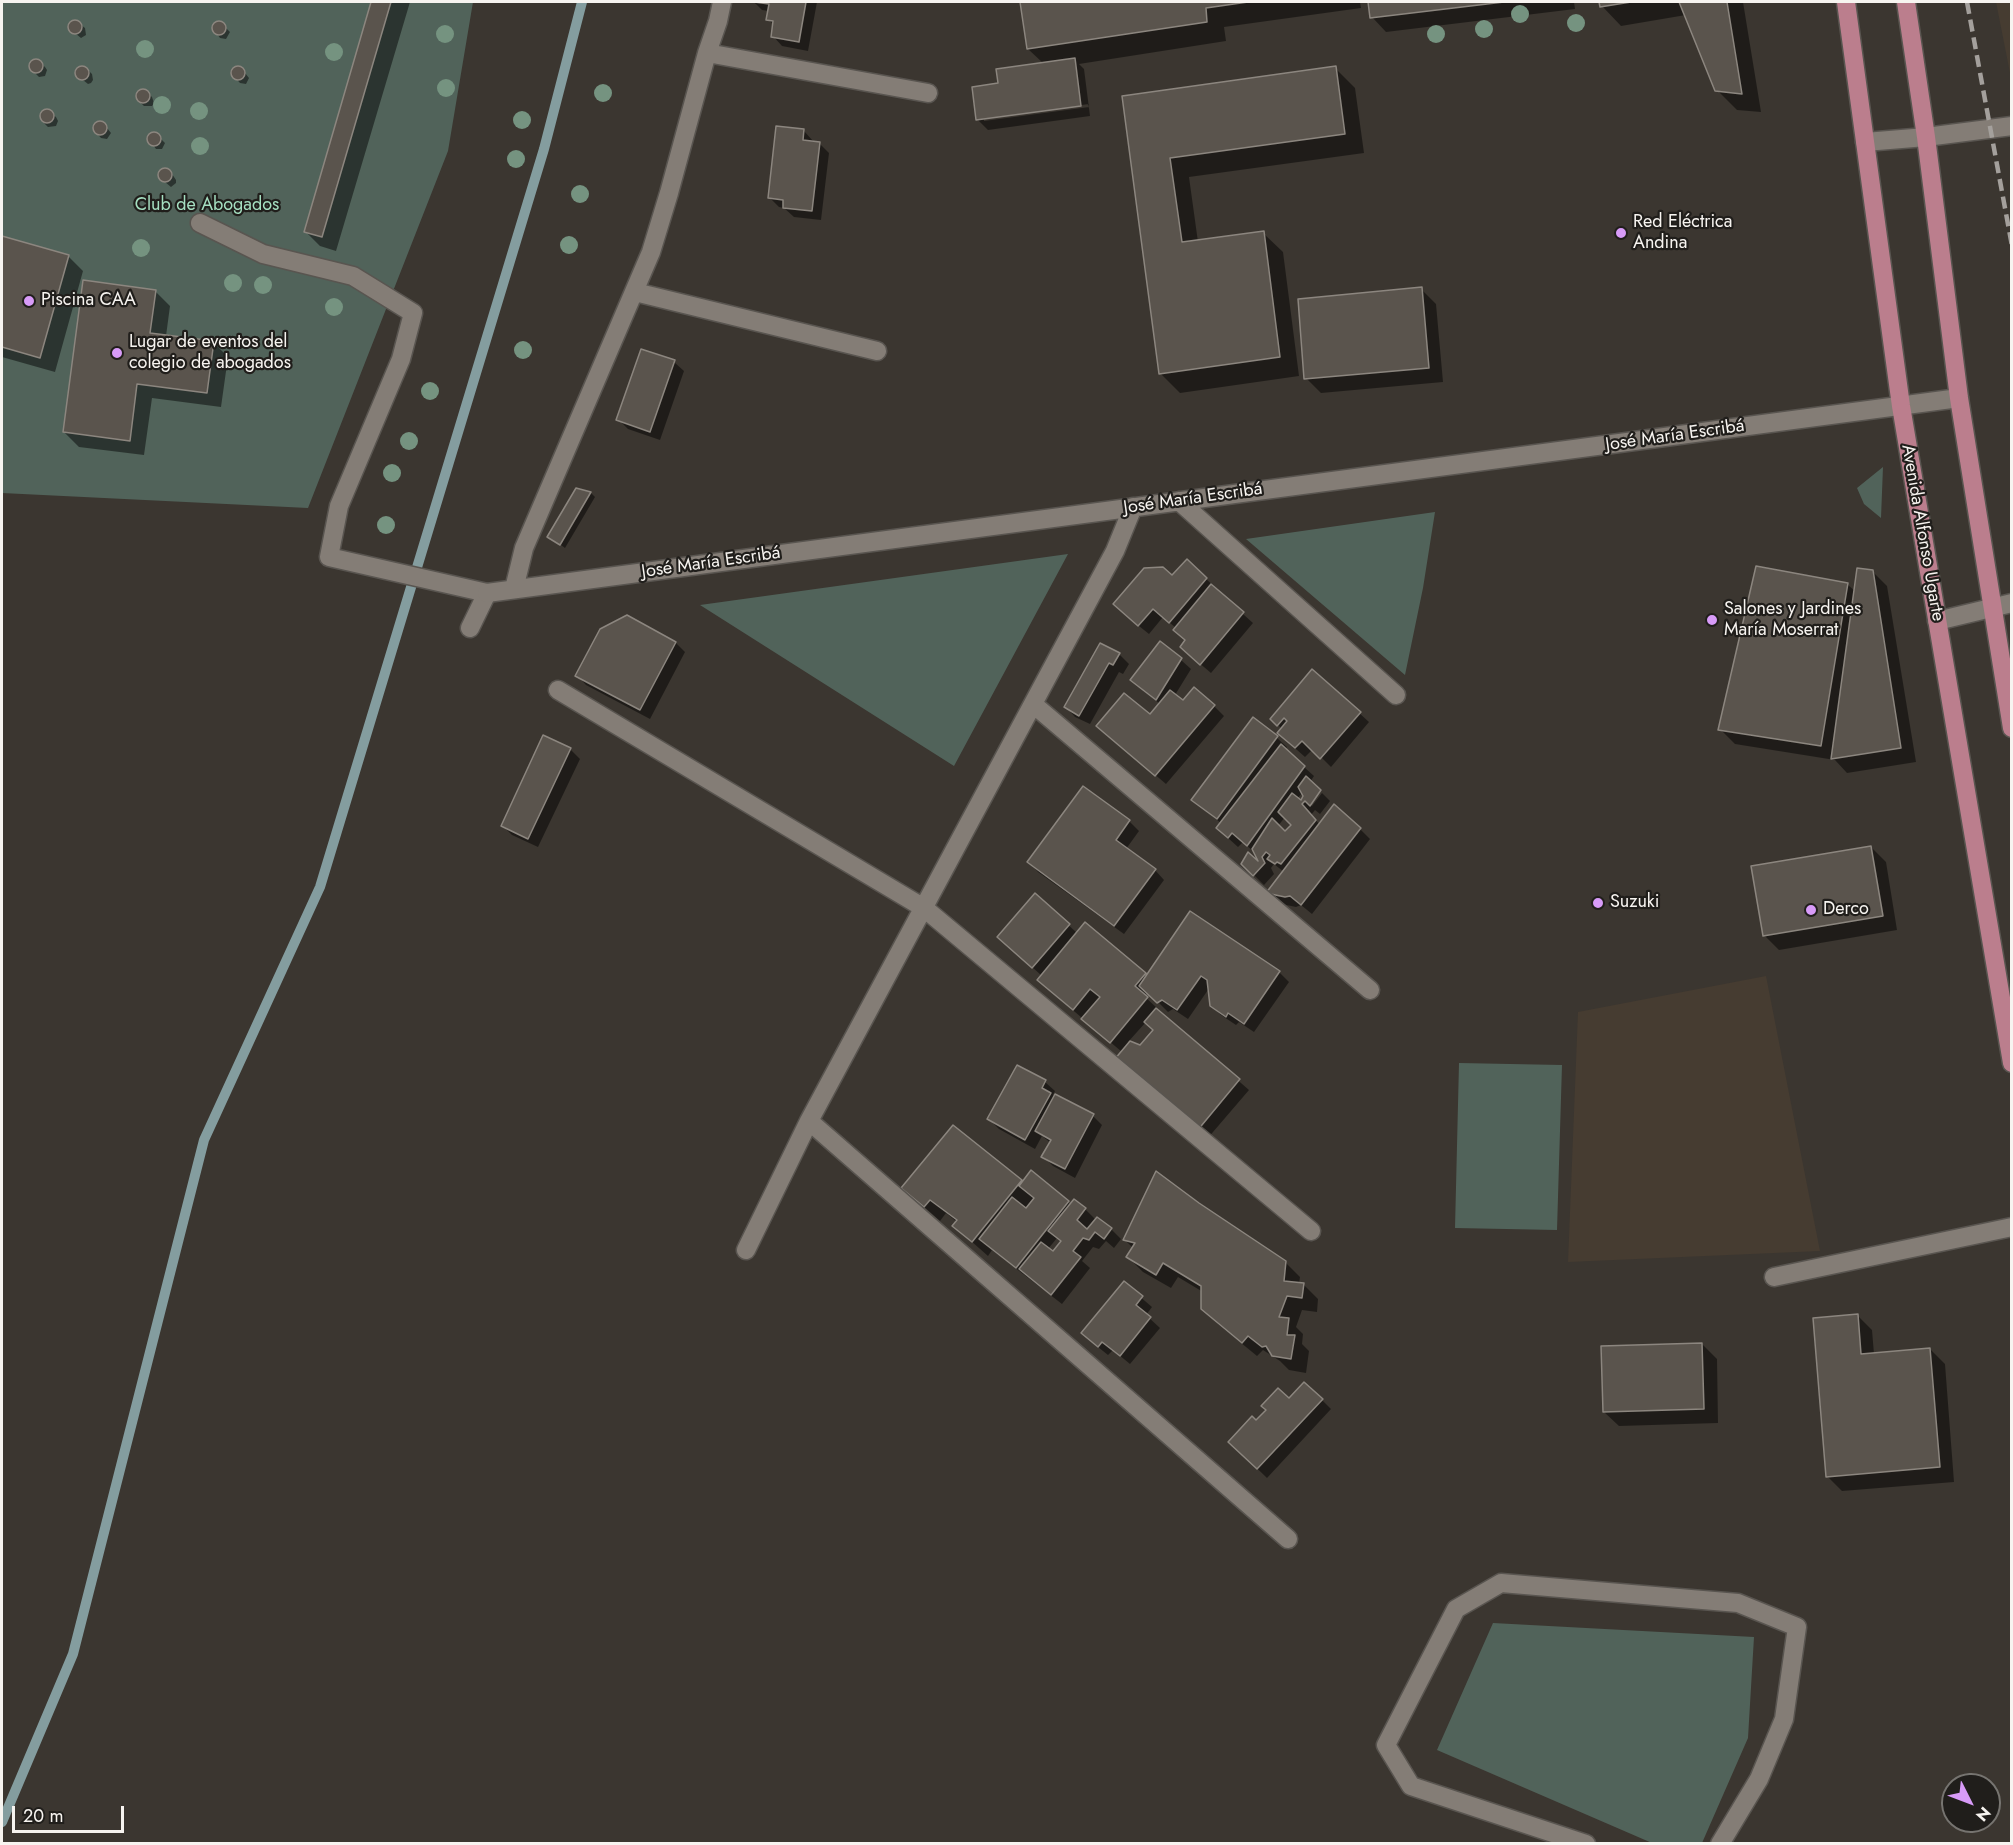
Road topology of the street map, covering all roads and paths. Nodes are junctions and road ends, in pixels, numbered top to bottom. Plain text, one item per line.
1 (722, 2) edge
2 (1846, 2) edge
3 (1906, 2) edge
4 (708, 53) junction
5 (928, 93) dead end
6 (2012, 126) edge
7 (1926, 138) junction
8 (1864, 142) junction
9 (200, 223) dead end
10 (636, 292) junction
11 (877, 351) dead end
12 (1959, 398) junction
13 (1901, 406) junction
14 (1179, 501) junction
15 (1133, 507) junction
16 (514, 589) junction
17 (487, 593) junction
18 (2012, 603) edge
19 (1993, 608) junction
20 (1937, 621) junction
21 (470, 628) dead end
22 (558, 690) dead end
23 (1396, 695) dead end
24 (1032, 704) junction
25 (2012, 728) edge
26 (924, 908) junction
27 (1370, 990) dead end
28 (2012, 1063) edge
29 (809, 1121) junction
30 (2012, 1227) edge
31 (1311, 1231) dead end
32 (746, 1250) dead end
33 (1774, 1277) dead end
34 (1288, 1539) dead end
35 (1586, 1844) edge
36 (1720, 1844) edge

1 - 4 street
2 - 8 main road, Avenida Alfonso Ugarte
3 - 7 main road
4 - 5 street
4 - 10 street
6 - 7 street
7 - 8 street
7 - 12 main road
8 - 13 main road, Avenida Alfonso Ugarte
9 - 17 street, José María Escribá
10 - 11 street
10 - 16 street
12 - 13 street, José María Escribá
12 - 19 main road
13 - 14 street, José María Escribá
13 - 20 main road, Avenida Alfonso Ugarte
14 - 15 street, José María Escribá
14 - 23 street
15 - 16 street, José María Escribá
15 - 24 street
16 - 17 street, José María Escribá
17 - 21 street
18 - 19 street
19 - 20 street
19 - 25 main road
20 - 28 main road, Avenida Alfonso Ugarte
22 - 26 street
24 - 26 street
24 - 27 street
26 - 29 street
26 - 31 street
29 - 32 street
29 - 34 street
30 - 33 street
35 - 36 street

